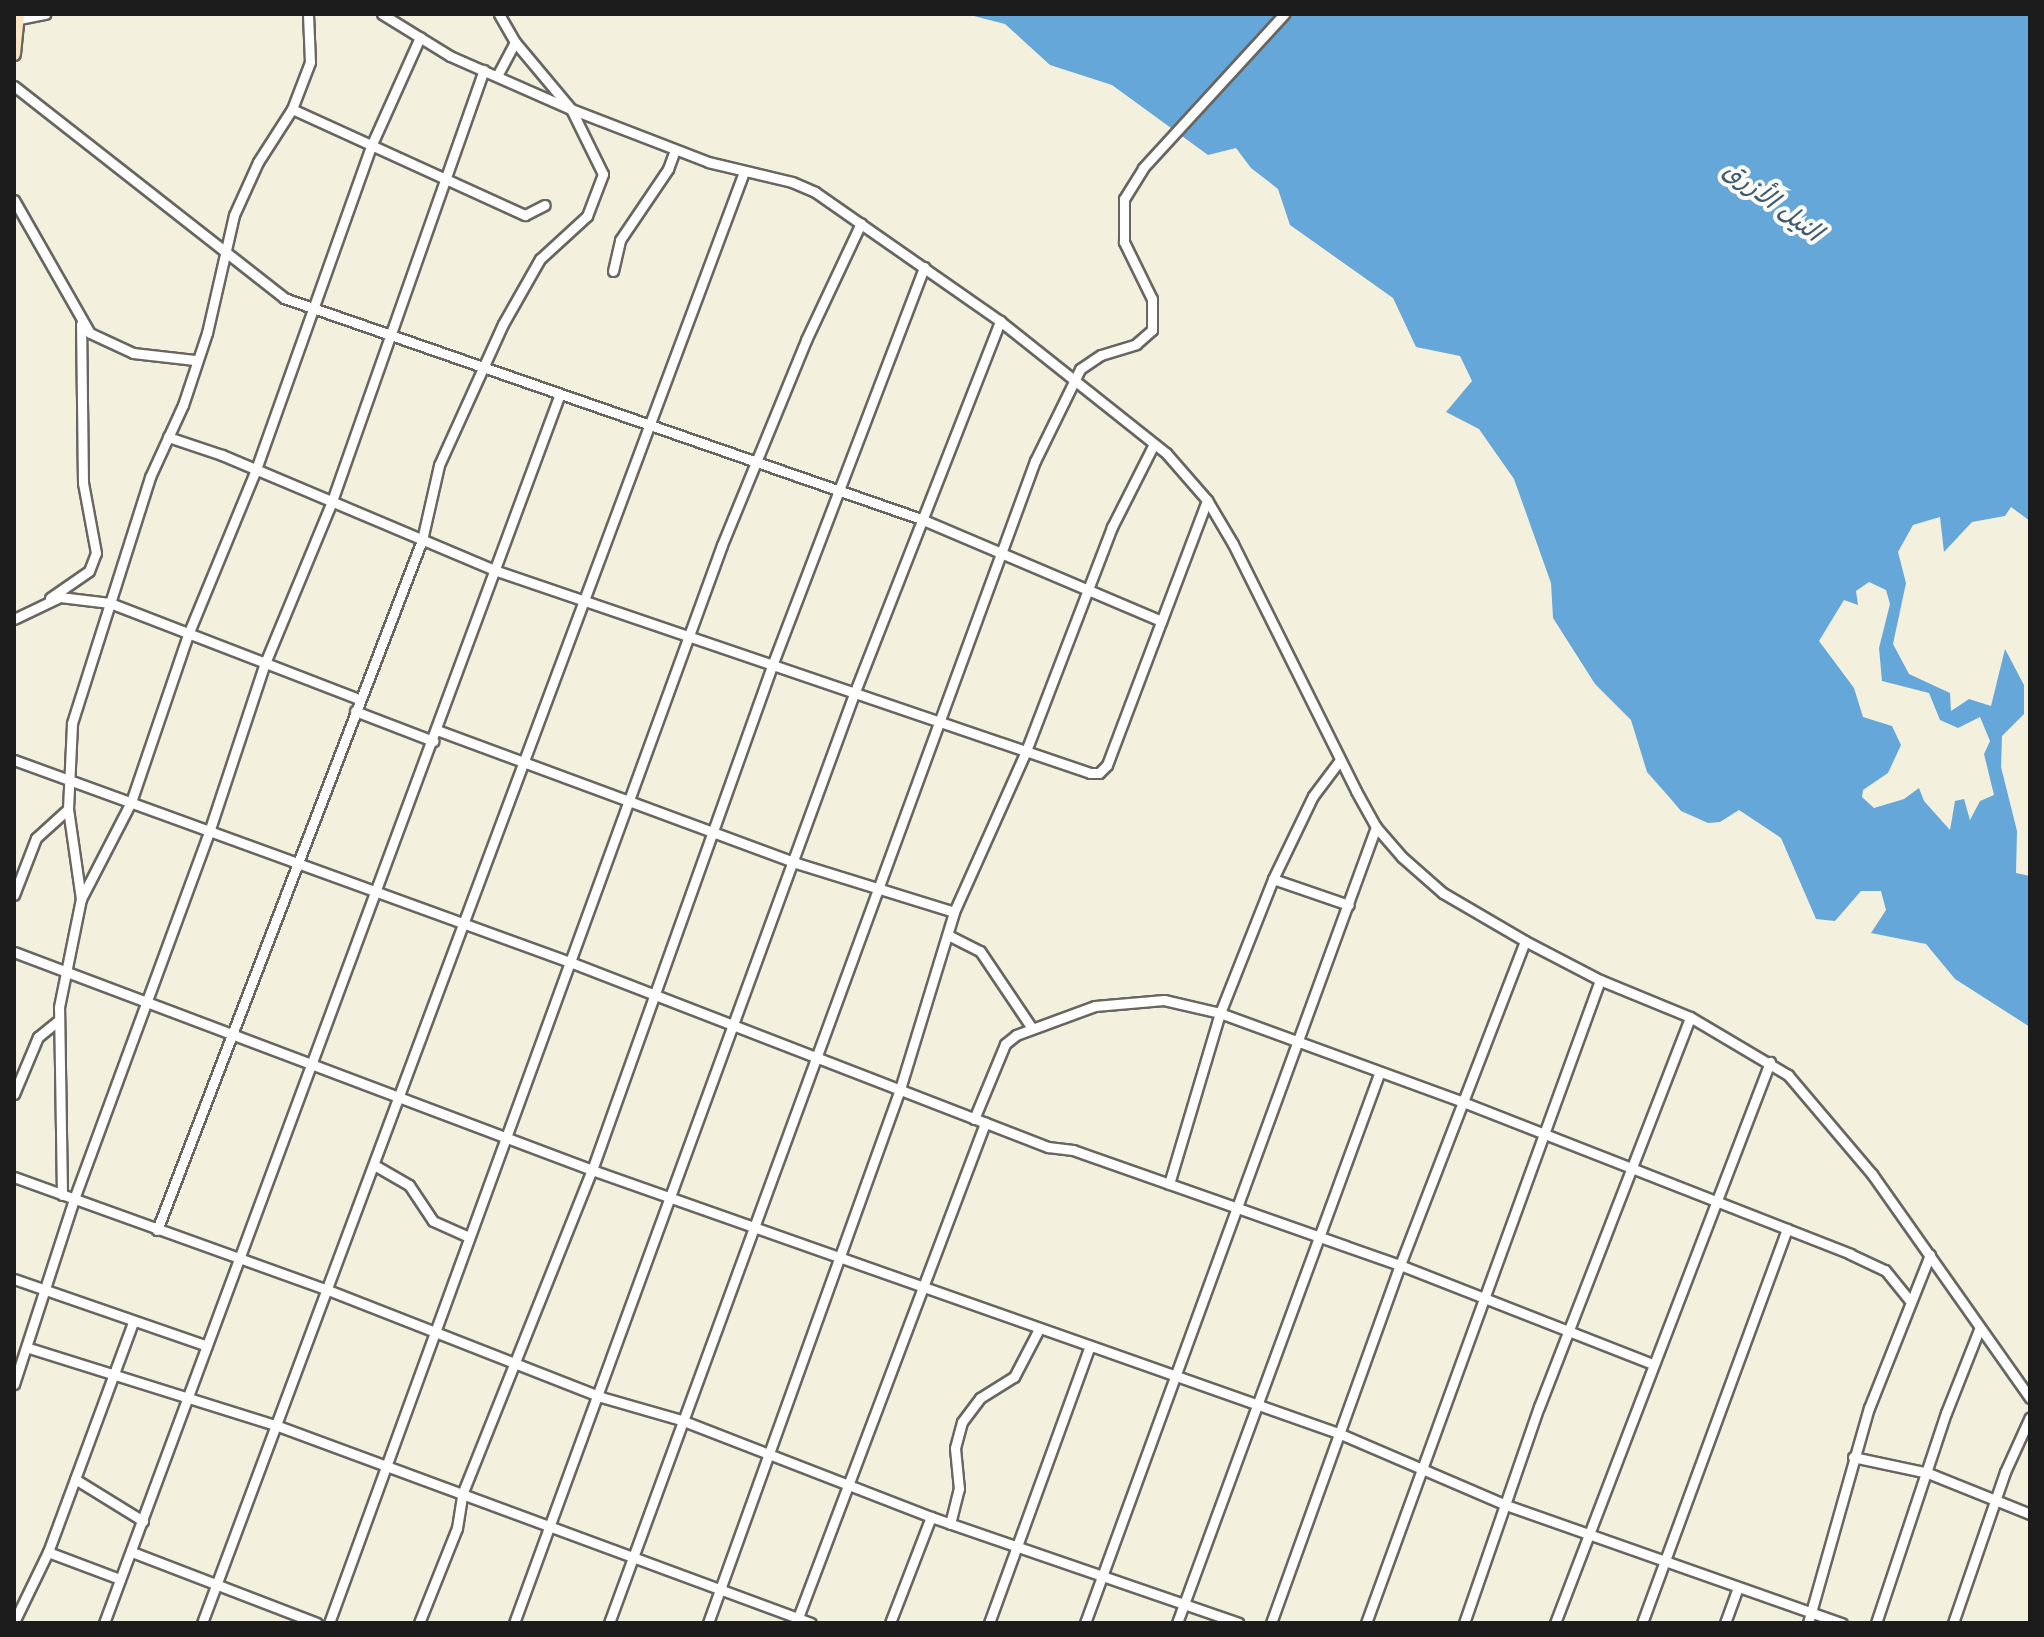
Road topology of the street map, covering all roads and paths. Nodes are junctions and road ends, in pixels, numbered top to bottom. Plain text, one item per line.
1 (45, 14) edge
2 (308, 14) edge
3 (382, 14) edge
4 (499, 14) edge
5 (1284, 14) edge
6 (17, 18) edge
7 (420, 37) junction
8 (16, 39) edge
9 (515, 42) junction
10 (14, 54) edge
11 (484, 70) junction
12 (497, 76) junction
13 (14, 86) edge
14 (292, 109) junction
15 (571, 109) junction
16 (372, 144) junction
17 (675, 150) junction
18 (744, 172) junction
19 (446, 177) junction
20 (14, 200) edge
21 (545, 205) dead end
22 (861, 223) junction
23 (227, 249) junction
24 (924, 267) junction
25 (613, 271) dead end
26 (313, 310) junction
27 (1000, 321) junction
28 (81, 324) junction
29 (391, 339) junction
30 (195, 360) junction
31 (487, 369) junction
32 (1074, 378) junction
33 (559, 396) junction
34 (650, 425) junction
35 (168, 437) junction
36 (1154, 444) junction
37 (754, 460) junction
38 (255, 472) junction
39 (837, 493) junction
40 (1207, 500) junction
41 (332, 501) junction
42 (921, 519) junction
43 (422, 540) junction
44 (1004, 551) junction
45 (497, 571) junction
46 (1087, 586) junction
47 (583, 599) junction
48 (45, 602) junction
49 (110, 603) junction
50 (14, 619) edge
51 (1161, 621) junction
52 (189, 632) junction
53 (690, 634) junction
54 (265, 663) junction
55 (773, 663) junction
56 (854, 694) junction
57 (359, 699) junction
58 (355, 711) junction
59 (942, 723) junction
60 (437, 730) junction
61 (433, 741) junction
62 (1026, 751) junction
63 (14, 760) edge
64 (1340, 760) junction
65 (525, 764) junction
66 (68, 777) junction
67 (131, 802) junction
68 (627, 802) junction
69 (68, 809) junction
70 (1376, 827) junction
71 (209, 832) junction
72 (713, 833) junction
73 (297, 862) junction
74 (796, 863) junction
75 (1273, 879) junction
76 (879, 889) junction
77 (377, 890) junction
78 (14, 895) edge
79 (81, 899) junction
80 (1349, 905) junction
81 (954, 912) junction
82 (466, 923) junction
83 (948, 935) junction
84 (1525, 941) junction
85 (14, 952) edge
86 (570, 962) junction
87 (65, 973) junction
88 (1600, 980) junction
89 (654, 995) junction
90 (144, 1004) junction
91 (1220, 1013) junction
92 (1690, 1017) junction
93 (59, 1020) junction
94 (735, 1027) junction
95 (1031, 1027) junction
96 (233, 1034) junction
97 (1293, 1044) junction
98 (819, 1059) junction
99 (1770, 1062) junction
100 (316, 1063) junction
101 (1379, 1074) junction
102 (900, 1089) junction
103 (14, 1094) edge
104 (402, 1096) junction
105 (1463, 1102) junction
106 (974, 1119) junction
107 (985, 1123) junction
108 (1545, 1134) junction
109 (507, 1135) junction
110 (376, 1166) junction
111 (592, 1170) junction
112 (1628, 1170) junction
113 (14, 1177) edge
114 (1169, 1184) junction
115 (62, 1195) junction
116 (672, 1197) junction
117 (74, 1199) junction
118 (1712, 1203) junction
119 (1234, 1205) junction
120 (755, 1227) junction
121 (1787, 1229) junction
122 (157, 1230) junction
123 (1320, 1236) junction
124 (469, 1237) junction
125 (1930, 1255) junction
126 (838, 1257) junction
127 (239, 1261) junction
128 (1400, 1265) junction
129 (16, 1282) edge
130 (924, 1289) junction
131 (328, 1290) junction
132 (48, 1291) junction
133 (1484, 1297) junction
134 (1909, 1300) junction
135 (133, 1322) junction
136 (1980, 1327) junction
137 (1039, 1329) junction
138 (1568, 1331) junction
139 (435, 1332) junction
140 (207, 1346) junction
141 (1090, 1346) junction
142 (29, 1348) junction
143 (515, 1361) junction
144 (1653, 1364) junction
145 (1174, 1375) junction
146 (111, 1376) junction
147 (14, 1384) edge
148 (601, 1397) junction
149 (2030, 1398) edge
150 (188, 1399) junction
151 (1256, 1404) junction
152 (2030, 1417) edge
153 (681, 1420) junction
154 (278, 1426) junction
155 (1338, 1433) junction
156 (768, 1452) junction
157 (1853, 1457) junction
158 (388, 1466) junction
159 (1422, 1470) junction
160 (1928, 1473) junction
161 (75, 1479) junction
162 (848, 1485) junction
163 (463, 1492) junction
164 (1995, 1500) junction
165 (1506, 1505) junction
166 (2030, 1514) edge
167 (931, 1517) junction
168 (143, 1521) junction
169 (950, 1524) junction
170 (553, 1526) junction
171 (1586, 1533) junction
172 (1019, 1546) junction
173 (48, 1552) junction
174 (132, 1552) junction
175 (635, 1554) junction
176 (1666, 1561) junction
177 (1105, 1573) junction
178 (120, 1579) junction
179 (216, 1584) junction
180 (1738, 1587) junction
181 (721, 1590) junction
182 (1185, 1602) junction
183 (1812, 1612) junction
184 (797, 1621) edge
185 (14, 1622) edge
186 (104, 1623) edge
187 (202, 1623) edge
188 (317, 1623) edge
189 (329, 1623) edge
190 (419, 1623) edge
191 (514, 1623) edge
192 (609, 1623) edge
193 (708, 1623) edge
194 (811, 1623) edge
195 (890, 1623) edge
196 (989, 1623) edge
197 (1085, 1623) edge
198 (1177, 1623) edge
199 (1238, 1623) edge
200 (1271, 1623) edge
201 (1366, 1623) edge
202 (1464, 1623) edge
203 (1555, 1623) edge
204 (1642, 1623) edge
205 (1725, 1623) edge
206 (1808, 1623) edge
207 (1842, 1623) edge
208 (1876, 1623) edge
209 (1953, 1623) edge

1 - 6 street
2 - 14 street
3 - 7 street
4 - 9 street
5 - 32 street
6 - 8 main road
7 - 11 street
7 - 16 street
8 - 10 main road
9 - 12 street
9 - 15 street
11 - 12 street
11 - 19 street
12 - 15 street
13 - 23 street
14 - 16 street
14 - 23 street
15 - 17 street
15 - 31 street
16 - 19 street
16 - 26 street
17 - 18 street
17 - 25 street
18 - 22 street
18 - 34 street
19 - 21 street
19 - 29 street
20 - 28 street
22 - 24 street
22 - 37 street
23 - 26 street
23 - 30 street
24 - 27 street
24 - 39 street
26 - 29 street
26 - 38 street
27 - 32 street
27 - 42 street
28 - 30 street
28 - 48 street
29 - 31 street
29 - 41 street
30 - 35 street
31 - 33 street
31 - 43 street
32 - 36 street
32 - 44 street
33 - 34 street
33 - 45 street
34 - 37 street
34 - 47 street
35 - 38 street
35 - 49 street
36 - 40 street
36 - 46 street
37 - 39 street
37 - 53 street
38 - 41 street
38 - 52 street
39 - 42 street
39 - 55 street
40 - 51 street
40 - 64 street
41 - 43 street
41 - 54 street
42 - 44 street
42 - 56 street
43 - 45 street
43 - 57 street
44 - 46 street
44 - 59 street
45 - 47 street
45 - 60 street
46 - 51 street
46 - 62 street
47 - 53 street
47 - 65 street
48 - 49 street
48 - 50 street
49 - 52 street
49 - 66 street
51 - 62 street
52 - 54 street
52 - 67 street
53 - 55 street
53 - 68 street
54 - 57 street
54 - 71 street
55 - 56 street
55 - 72 street
56 - 59 street
56 - 74 street
57 - 58 street
58 - 61 street
58 - 73 street
59 - 62 street
59 - 76 street
60 - 61 street
60 - 65 street
61 - 77 street
62 - 81 street
63 - 66 street
64 - 70 street
64 - 75 street
65 - 68 street
65 - 82 street
66 - 67 street
66 - 69 street
67 - 71 street
67 - 79 street
68 - 72 street
68 - 86 street
69 - 78 street
69 - 79 street
70 - 80 street
70 - 84 street
71 - 73 street
71 - 90 street
72 - 74 street
72 - 89 street
73 - 77 street
73 - 96 street
74 - 76 street
74 - 94 street
75 - 80 street
75 - 91 street
76 - 81 street
76 - 98 street
77 - 82 street
77 - 100 street
79 - 87 street
80 - 97 street
81 - 83 street
82 - 86 street
82 - 104 street
83 - 95 street
83 - 102 street
84 - 88 street
84 - 105 street
85 - 87 street
86 - 89 street
86 - 109 street
87 - 90 street
87 - 93 street
88 - 92 street
88 - 108 street
89 - 94 street
89 - 111 street
90 - 96 street
90 - 117 street
91 - 95 street
91 - 97 street
91 - 114 street
92 - 99 street
92 - 112 street
93 - 103 street
93 - 115 street
94 - 98 street
94 - 116 street
95 - 106 street
96 - 100 street
96 - 122 street
97 - 101 street
97 - 119 street
98 - 102 street
98 - 120 street
99 - 118 street
99 - 125 street
100 - 104 street
100 - 127 street
101 - 105 street
101 - 123 street
102 - 106 street
102 - 126 street
104 - 109 street
104 - 110 street
105 - 108 street
105 - 128 street
106 - 107 street
107 - 114 street
107 - 130 street
108 - 112 street
108 - 133 street
109 - 111 street
109 - 124 street
110 - 124 street
110 - 131 street
111 - 116 street
111 - 143 street
112 - 118 street
112 - 138 street
113 - 115 street
114 - 119 street
115 - 117 street
116 - 120 street
116 - 148 street
117 - 122 street
117 - 132 street
118 - 121 street
118 - 144 street
119 - 123 street
119 - 145 street
120 - 126 street
120 - 153 street
121 - 134 street
121 - 176 street
122 - 127 street
123 - 128 street
123 - 151 street
124 - 139 street
125 - 134 street
125 - 136 street
126 - 130 street
126 - 156 street
127 - 131 street
127 - 140 street
128 - 133 street
128 - 155 street
129 - 132 street
130 - 137 street
130 - 162 street
131 - 139 street
131 - 154 street
132 - 135 street
132 - 142 street
133 - 138 street
133 - 159 street
134 - 157 street
135 - 140 street
135 - 146 street
136 - 149 street
136 - 160 street
137 - 141 street
137 - 169 street
138 - 144 street
138 - 165 street
139 - 143 street
139 - 158 street
140 - 150 street
141 - 145 street
141 - 172 street
142 - 146 street
142 - 147 street
143 - 148 street
143 - 163 street
144 - 171 street
145 - 151 street
145 - 177 street
146 - 150 street
146 - 161 street
148 - 153 street
148 - 170 street
150 - 154 street
150 - 168 street
151 - 155 street
151 - 182 street
152 - 164 street
153 - 156 street
153 - 175 street
154 - 158 street
154 - 179 street
155 - 159 street
155 - 200 street
156 - 162 street
156 - 181 street
157 - 160 street
157 - 183 street
158 - 163 street
158 - 189 street
159 - 165 street
159 - 201 street
160 - 164 street
160 - 208 street
161 - 168 street
161 - 173 street
162 - 167 street
162 - 184 street
163 - 170 street
163 - 190 street
164 - 166 street
164 - 209 street
165 - 171 street
165 - 202 street
167 - 169 street
167 - 195 street
168 - 174 street
169 - 172 street
170 - 175 street
170 - 191 street
171 - 176 street
171 - 203 street
172 - 177 street
172 - 196 street
173 - 178 street
173 - 185 street
174 - 178 street
174 - 179 street
175 - 181 street
175 - 192 street
176 - 180 street
176 - 204 street
177 - 182 street
177 - 197 street
178 - 186 street
179 - 187 street
179 - 188 street
180 - 183 street
180 - 205 street
181 - 184 street
181 - 193 street
182 - 198 street
182 - 199 street
183 - 206 street
183 - 207 street
184 - 194 street

